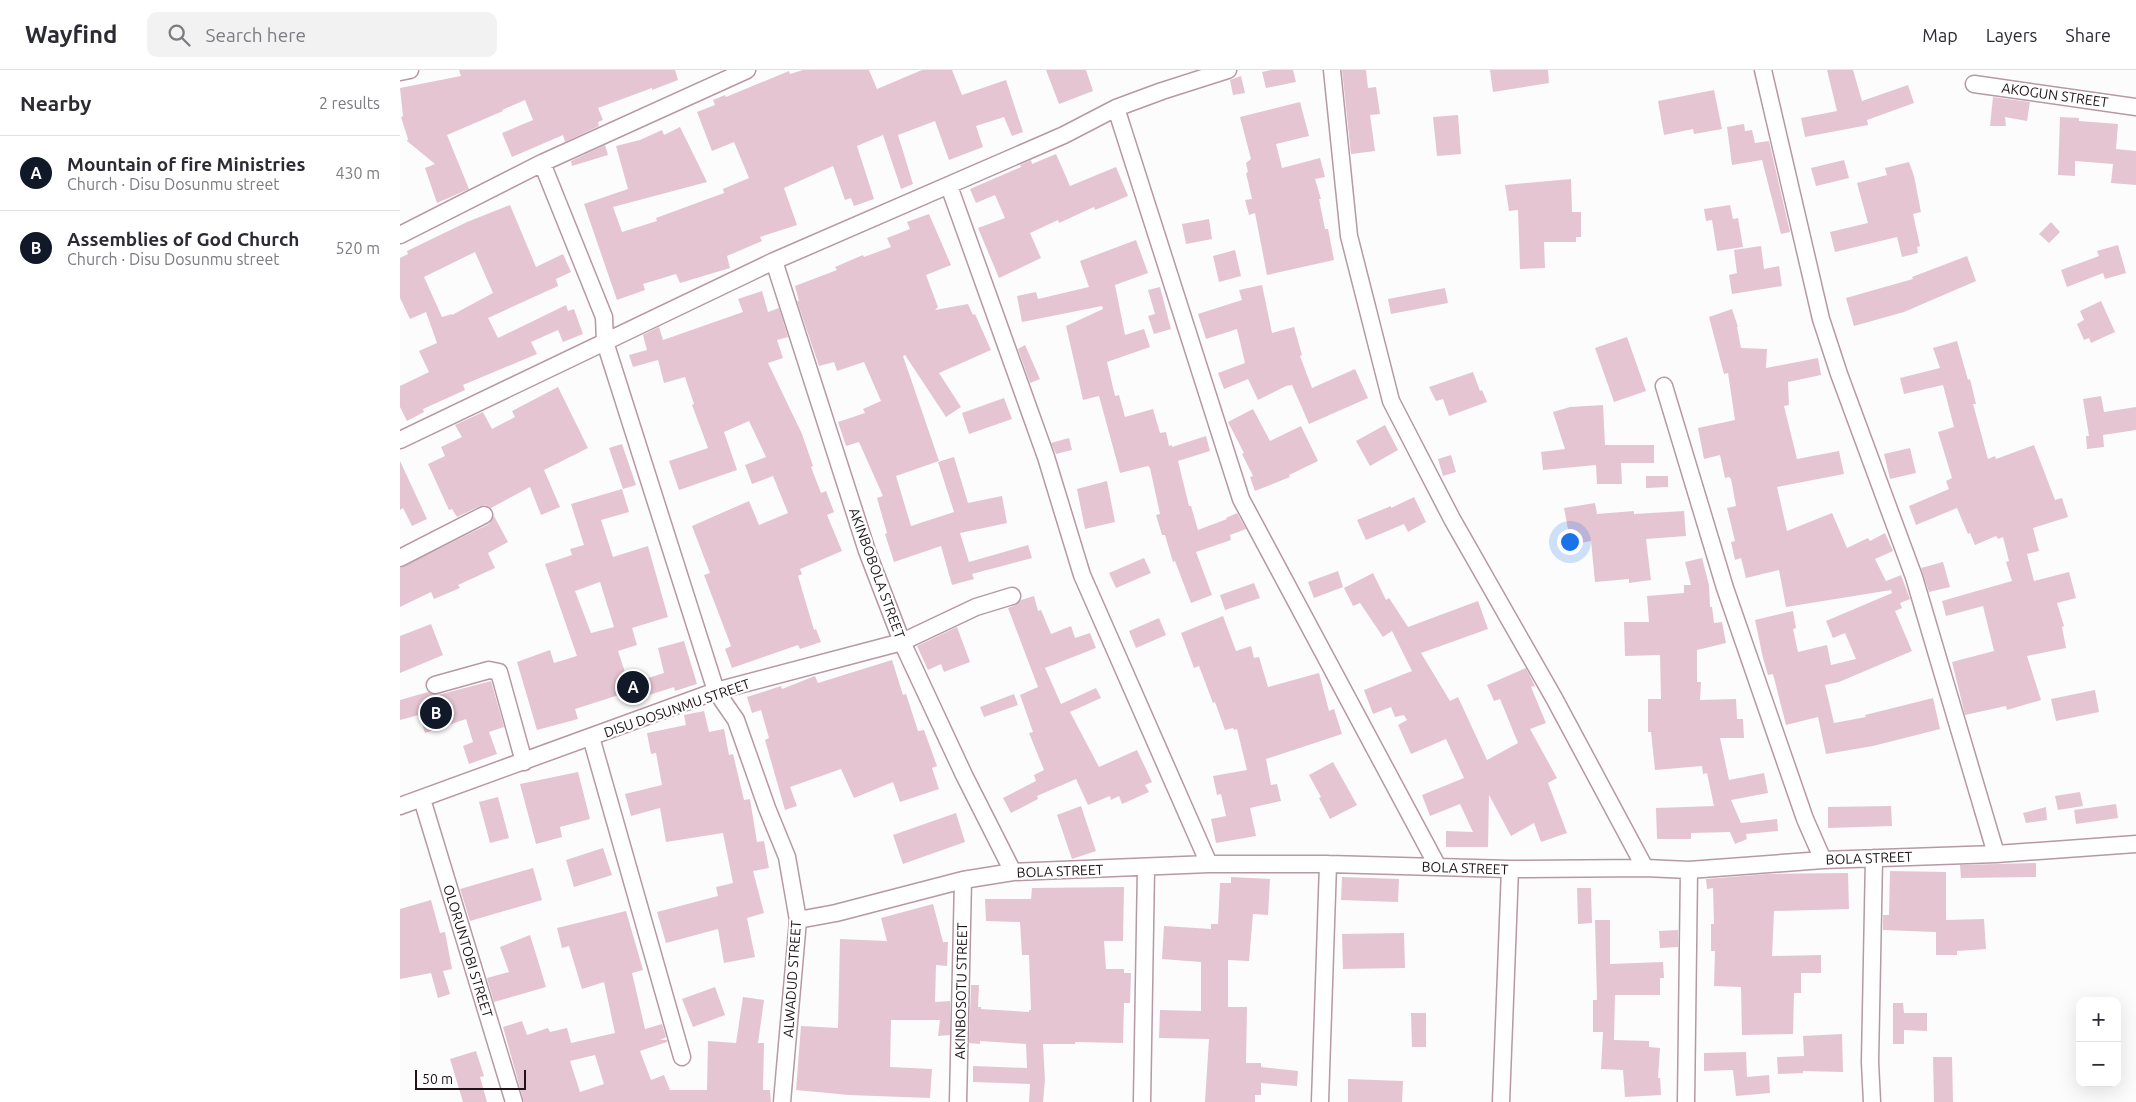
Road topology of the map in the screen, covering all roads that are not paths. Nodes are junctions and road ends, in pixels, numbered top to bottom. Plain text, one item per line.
1 (410, 70) edge
2 (747, 70) edge
3 (1228, 70) edge
4 (1332, 70) edge
5 (1763, 70) edge
6 (400, 72) edge
7 (1974, 84) dead end
8 (2136, 107) edge
9 (1116, 108) junction
10 (542, 163) junction
11 (949, 186) junction
12 (400, 235) edge
13 (774, 261) junction
14 (605, 342) junction
15 (1664, 386) dead end
16 (400, 440) edge
17 (484, 515) dead end
18 (400, 558) edge
19 (1012, 596) dead end
20 (902, 642) junction
21 (435, 685) dead end
22 (716, 692) junction
23 (591, 737) junction
24 (524, 762) junction
25 (422, 799) junction
26 (400, 806) edge
27 (2136, 844) edge
28 (1996, 854) junction
29 (1874, 858) junction
30 (1823, 860) junction
31 (1209, 864) junction
32 (1328, 864) junction
33 (1438, 867) junction
34 (1146, 868) junction
35 (1645, 868) junction
36 (1510, 869) junction
37 (1689, 870) junction
38 (1013, 872) junction
39 (963, 880) junction
40 (798, 920) junction
41 (682, 1057) dead end
42 (514, 1102) edge
43 (782, 1102) edge
44 (958, 1102) edge
45 (1142, 1102) edge
46 (1320, 1102) edge
47 (1501, 1102) edge
48 (1686, 1102) edge
49 (1872, 1102) edge

1 - 6 street
2 - 10 street
3 - 9 street
4 - 35 street
5 - 28 street
7 - 8 street, AKOGUN STREET
9 - 11 street
9 - 33 street
10 - 12 street
10 - 14 street, ALWADUD STREET
11 - 13 street
11 - 31 street
13 - 14 street
13 - 20 street, AKINBOBOLA STREET
14 - 16 street
14 - 22 street, ALWADUD STREET
15 - 30 street
17 - 18 street
19 - 20 street, DISU DOSUNMU STREET
20 - 22 street, DISU DOSUNMU STREET
20 - 38 street, AKINBOBOLA STREET
21 - 24 street
22 - 23 street, DISU DOSUNMU STREET
22 - 40 street, ALWADUD STREET
23 - 24 street, DISU DOSUNMU STREET
23 - 41 street
24 - 25 street, DISU DOSUNMU STREET
25 - 26 street, DISU DOSUNMU STREET
25 - 42 street, OLORUNTOBI STREET
27 - 28 street, BOLA STREET
28 - 29 street, BOLA STREET
29 - 30 street, BOLA STREET
29 - 49 street
30 - 37 street, BOLA STREET
31 - 32 street, BOLA STREET
31 - 34 street, BOLA STREET
32 - 33 street, BOLA STREET
32 - 46 street
33 - 36 street, BOLA STREET
34 - 38 street, BOLA STREET
34 - 45 street
35 - 36 street, BOLA STREET
35 - 37 street, BOLA STREET
36 - 47 street
37 - 48 street
38 - 39 street, BOLA STREET
39 - 40 street, BOLA STREET
39 - 44 street, AKINBOSOTU STREET
40 - 43 street, ALWADUD STREET

